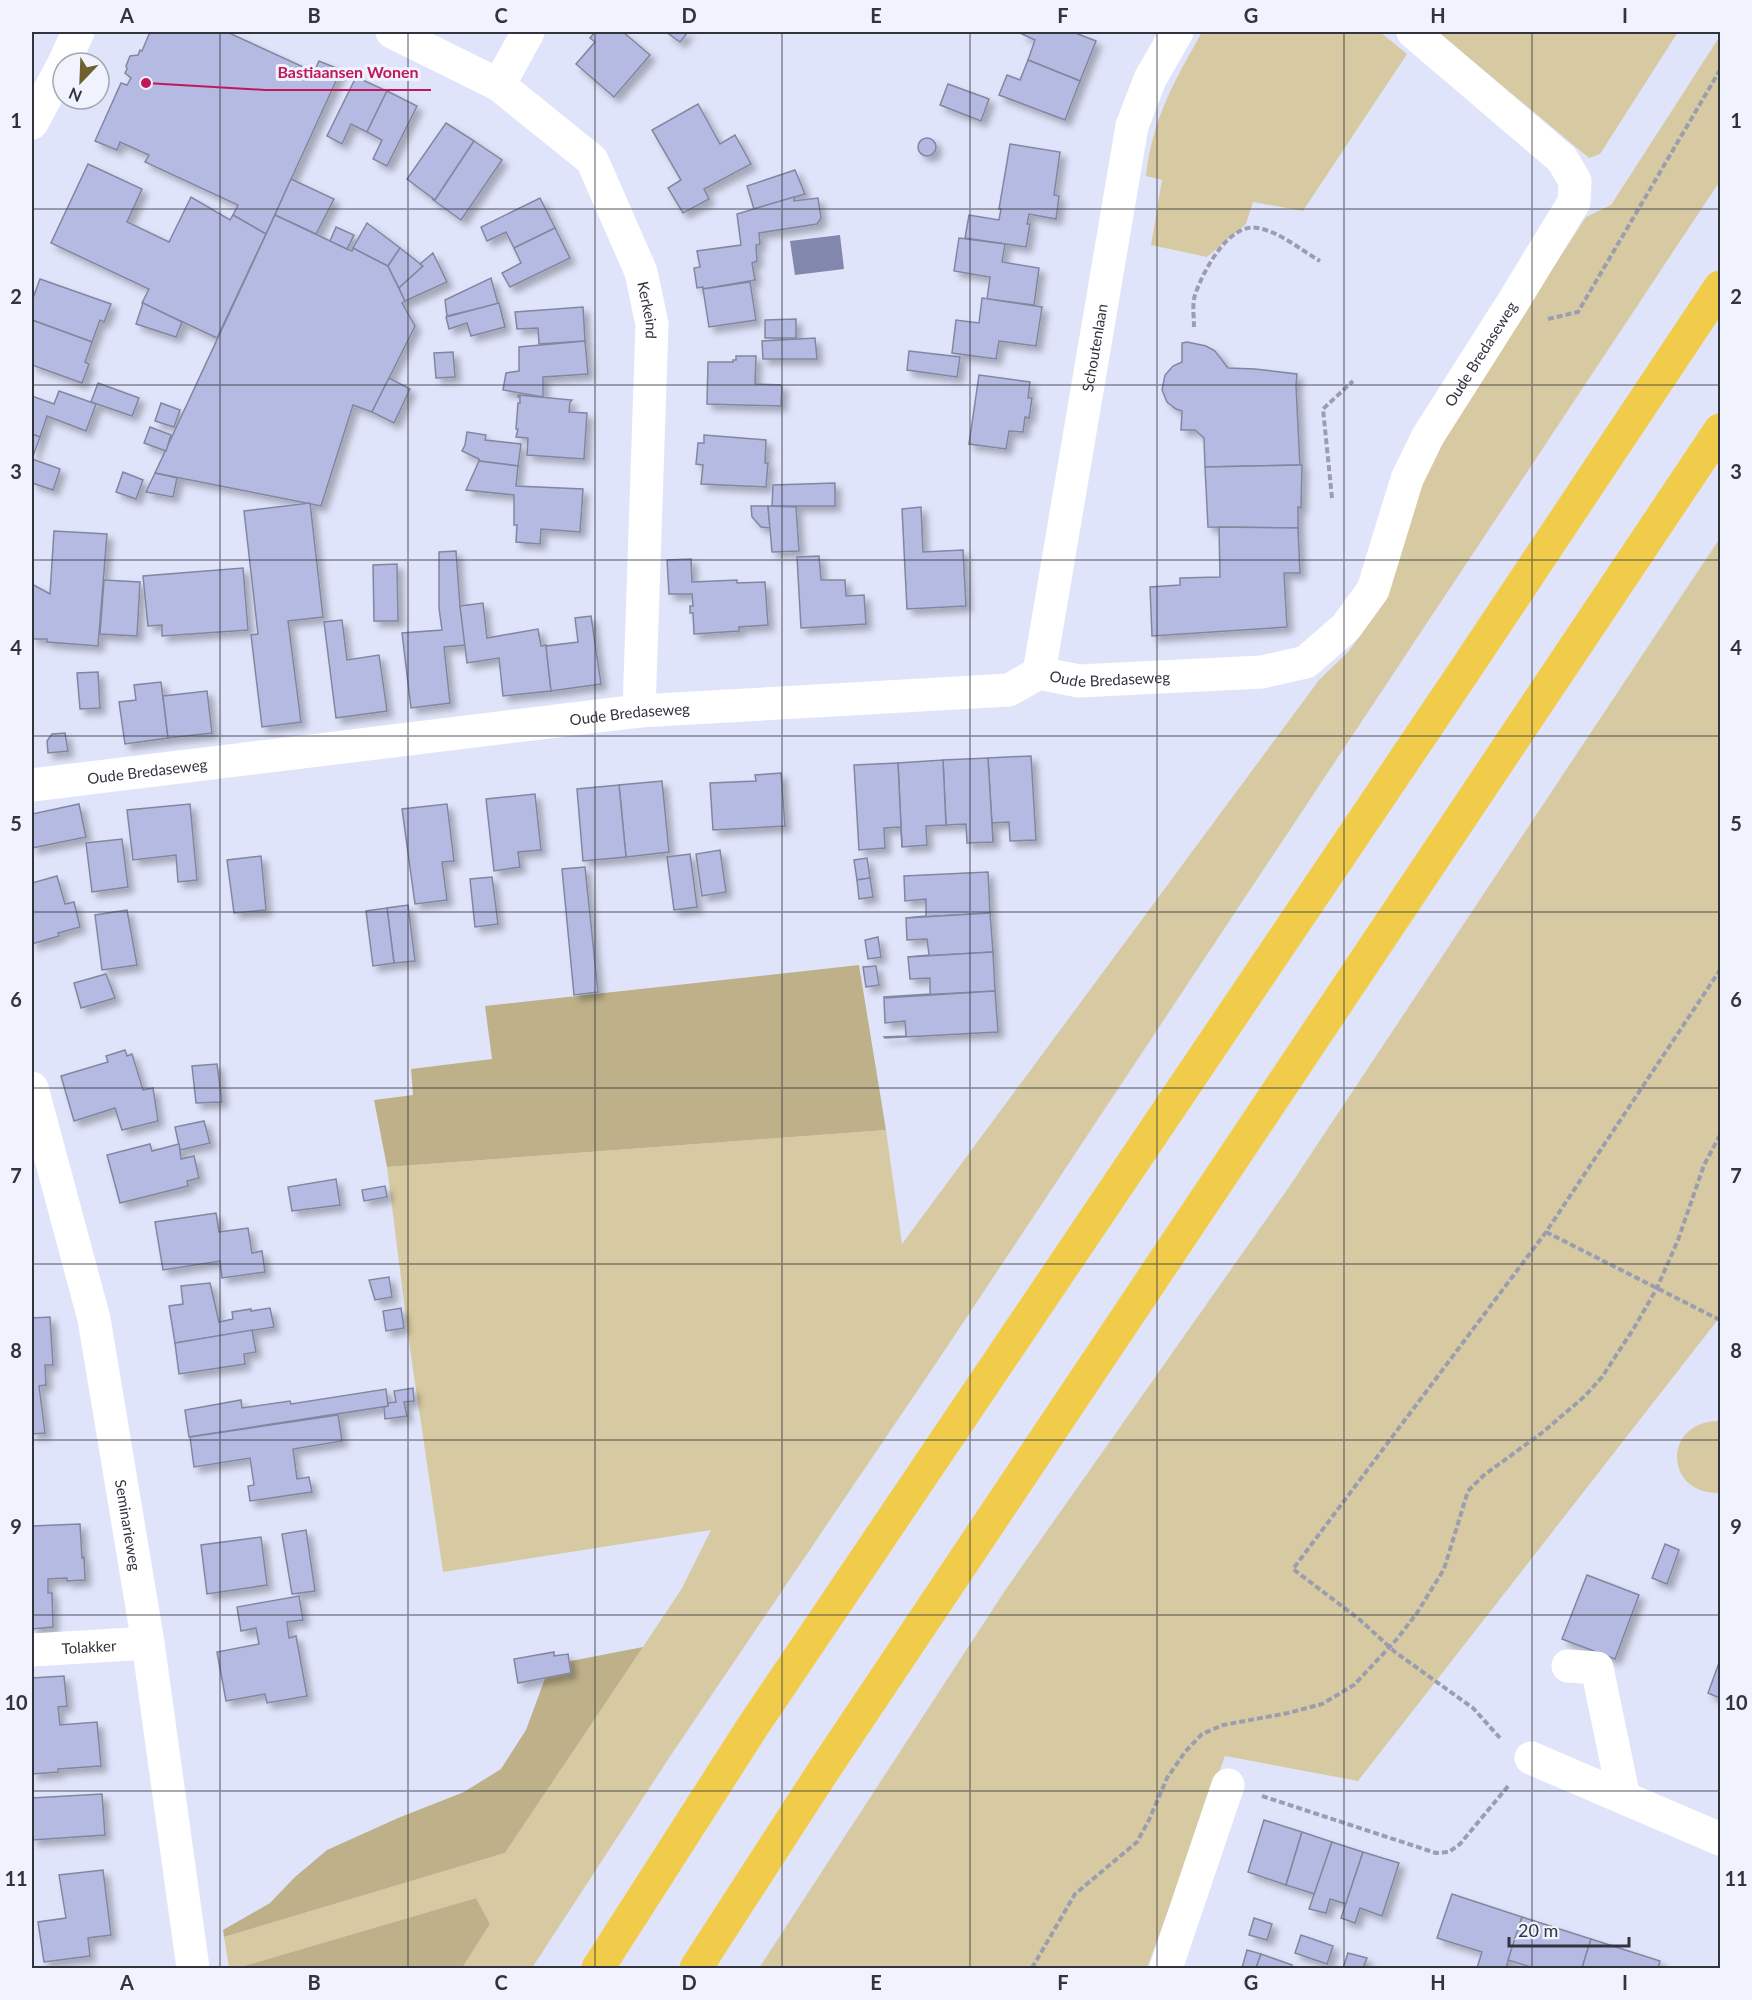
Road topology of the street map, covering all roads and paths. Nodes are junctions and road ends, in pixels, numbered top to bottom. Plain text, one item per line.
1 (78, 32) edge
2 (392, 32) edge
3 (528, 32) edge
4 (1177, 32) edge
5 (1413, 32) edge
6 (69, 51) edge
7 (1720, 70) edge
8 (499, 85) junction
9 (51, 87) edge
10 (32, 123) edge
11 (1320, 261) dead end
12 (1720, 287) edge
13 (1513, 302) junction
14 (1194, 327) dead end
15 (1353, 381) dead end
16 (1720, 430) edge
17 (1332, 498) dead end
18 (1039, 673) junction
19 (639, 711) junction
20 (32, 785) edge
21 (1720, 969) edge
22 (32, 1088) edge
23 (1720, 1135) edge
24 (1546, 1232) junction
25 (1657, 1288) junction
26 (1720, 1320) edge
27 (148, 1643) junction
28 (1390, 1646) junction
29 (32, 1650) edge
30 (1568, 1666) dead end
31 (1473, 1708) dead end
32 (1531, 1758) joint
33 (1228, 1785) joint
34 (1624, 1798) junction
35 (1720, 1839) edge
36 (193, 1968) edge
37 (598, 1968) edge
38 (696, 1968) edge
39 (1166, 1968) edge

1 - 6 street
2 - 8 street, Kerkeind
3 - 8 street
4 - 18 street, Schoutenlaan
5 - 13 street, Oude Bredaseweg
7 - 13 path
8 - 19 street, Kerkeind
9 - 10 street
11 - 14 path
12 - 37 highway
13 - 18 street, Oude Bredaseweg
15 - 17 path
16 - 38 highway
18 - 19 street, Oude Bredaseweg
19 - 20 street, Oude Bredaseweg
21 - 24 path
22 - 27 street, Seminarieweg
23 - 25 path
24 - 25 path
24 - 28 path
25 - 26 path
25 - 28 path
27 - 29 street, Tolakker
27 - 36 street, Seminarieweg
28 - 31 path
30 - 34 street
32 - 33 path
32 - 34 street
33 - 39 street
34 - 35 street

